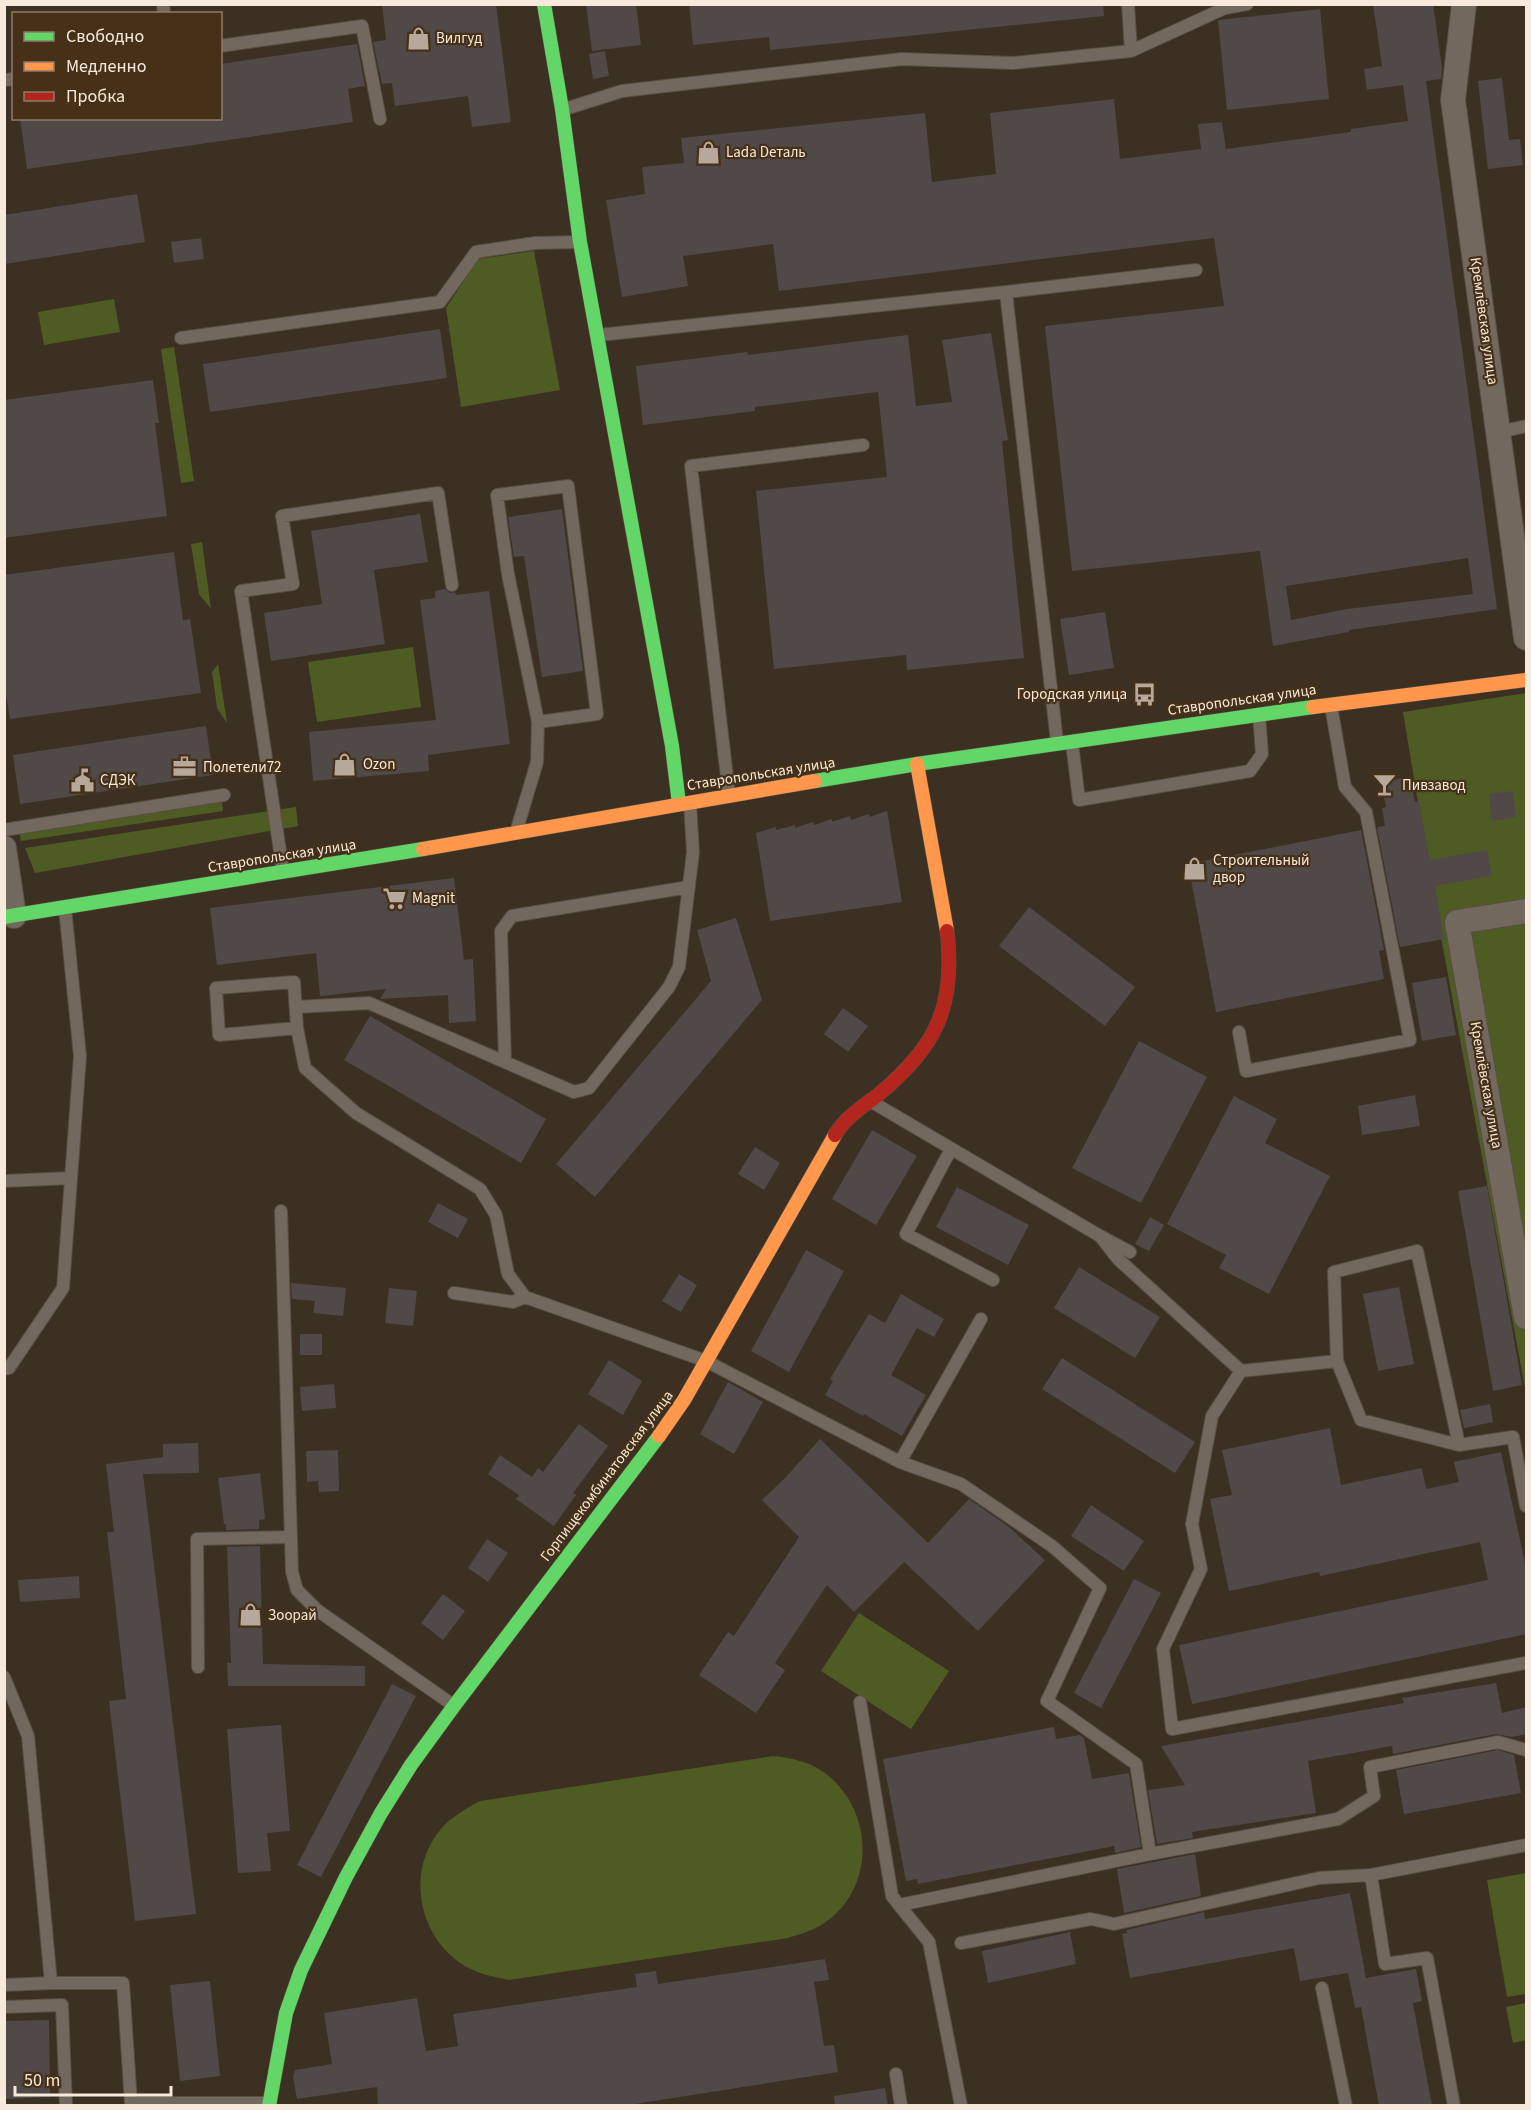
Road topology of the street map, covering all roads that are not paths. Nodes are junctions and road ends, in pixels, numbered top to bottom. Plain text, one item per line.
1 (544, 4) edge
2 (1128, 4) edge
3 (1247, 4) edge
4 (1464, 4) edge
5 (1225, 6) edge
6 (222, 46) edge
7 (1131, 51) junction
8 (562, 109) junction
9 (380, 119) dead end
10 (580, 242) junction
11 (1196, 270) dead end
12 (1006, 292) junction
13 (598, 335) junction
14 (181, 338) dead end
15 (1527, 426) edge
16 (1499, 432) junction
17 (863, 445) dead end
18 (452, 585) dead end
19 (1527, 638) edge
20 (1527, 680) edge
21 (1331, 705) junction
22 (1258, 714) junction
23 (538, 722) junction
24 (1072, 741) junction
25 (1057, 743) junction
26 (918, 764) junction
27 (224, 795) dead end
28 (730, 796) junction
29 (684, 803) junction
30 (4, 830) edge
31 (516, 833) junction
32 (4, 848) edge
33 (283, 872) junction
34 (689, 887) junction
35 (65, 908) junction
36 (1527, 911) edge
37 (9, 917) edge
38 (296, 1007) junction
39 (297, 1028) junction
40 (1239, 1032) dead end
41 (505, 1061) junction
42 (870, 1101) junction
43 (951, 1149) junction
44 (71, 1178) junction
45 (4, 1181) edge
46 (281, 1211) dead end
47 (1100, 1236) junction
48 (1130, 1252) dead end
49 (993, 1280) dead end
50 (454, 1293) dead end
51 (525, 1297) junction
52 (1527, 1317) edge
53 (981, 1319) dead end
54 (706, 1361) junction
55 (1336, 1361) junction
56 (4, 1369) edge
57 (1241, 1371) junction
58 (1459, 1444) junction
59 (900, 1462) junction
60 (1527, 1506) edge
61 (291, 1537) junction
62 (1527, 1663) edge
63 (198, 1667) dead end
64 (4, 1677) edge
65 (860, 1702) dead end
66 (454, 1706) junction
67 (1527, 1750) edge
68 (1527, 1845) edge
69 (1150, 1854) junction
70 (1371, 1875) junction
71 (899, 1905) junction
72 (961, 1943) dead end
73 (51, 1983) junction
74 (4, 1985) edge
75 (1322, 1988) dead end
76 (4, 2007) edge
77 (896, 2074) dead end
78 (270, 2104) edge
79 (66, 2106) edge
80 (901, 2106) edge
81 (961, 2106) edge
82 (1346, 2106) edge
83 (1454, 2106) edge

1 - 8 street
2 - 7 lane
3 - 5 lane
4 - 16 street, Кремлёвская улица
5 - 7 lane
6 - 9 lane
7 - 8 lane
8 - 10 street
10 - 13 street
10 - 14 lane
11 - 12 lane
12 - 13 lane
12 - 25 lane
13 - 29 street
15 - 16 lane
16 - 19 street, Кремлёвская улица
17 - 28 lane
18 - 33 lane
20 - 21 street, Ставропольская улица
21 - 22 street, Ставропольская улица
21 - 40 lane
22 - 24 street, Ставропольская улица
22 - 24 lane
23 - 23 lane
23 - 31 lane
24 - 25 street, Ставропольская улица
25 - 26 street, Ставропольская улица
26 - 28 street, Ставропольская улица
26 - 42 street, Горпищекомбинатовская улица
27 - 30 lane
28 - 29 street, Ставропольская улица
29 - 31 street, Ставропольская улица
29 - 34 lane
31 - 33 street, Ставропольская улица
32 - 37 street
33 - 35 street, Ставропольская улица
34 - 41 lane
34 - 41 lane
35 - 37 street, Ставропольская улица
35 - 44 lane
36 - 52 street, Кремлёвская улица
38 - 39 lane
38 - 39 lane
38 - 41 lane
39 - 51 lane
42 - 43 lane
42 - 54 street, Горпищекомбинатовская улица
43 - 47 lane
43 - 49 lane
44 - 45 lane
44 - 56 lane
46 - 61 lane
47 - 48 lane
47 - 57 lane
50 - 51 lane
51 - 54 lane
53 - 59 lane
54 - 59 lane
54 - 66 street, Горпищекомбинатовская улица
55 - 57 lane
55 - 58 lane
55 - 58 lane
57 - 62 lane
58 - 60 lane
59 - 69 lane
61 - 63 lane
61 - 66 lane
64 - 73 lane
65 - 71 lane
66 - 78 street, Горпищекомбинатовская улица
67 - 69 lane
68 - 70 lane
69 - 71 lane
70 - 72 lane
70 - 83 lane
71 - 81 lane
73 - 74 lane
73 - 78 lane
75 - 82 lane
76 - 79 lane
77 - 80 lane

